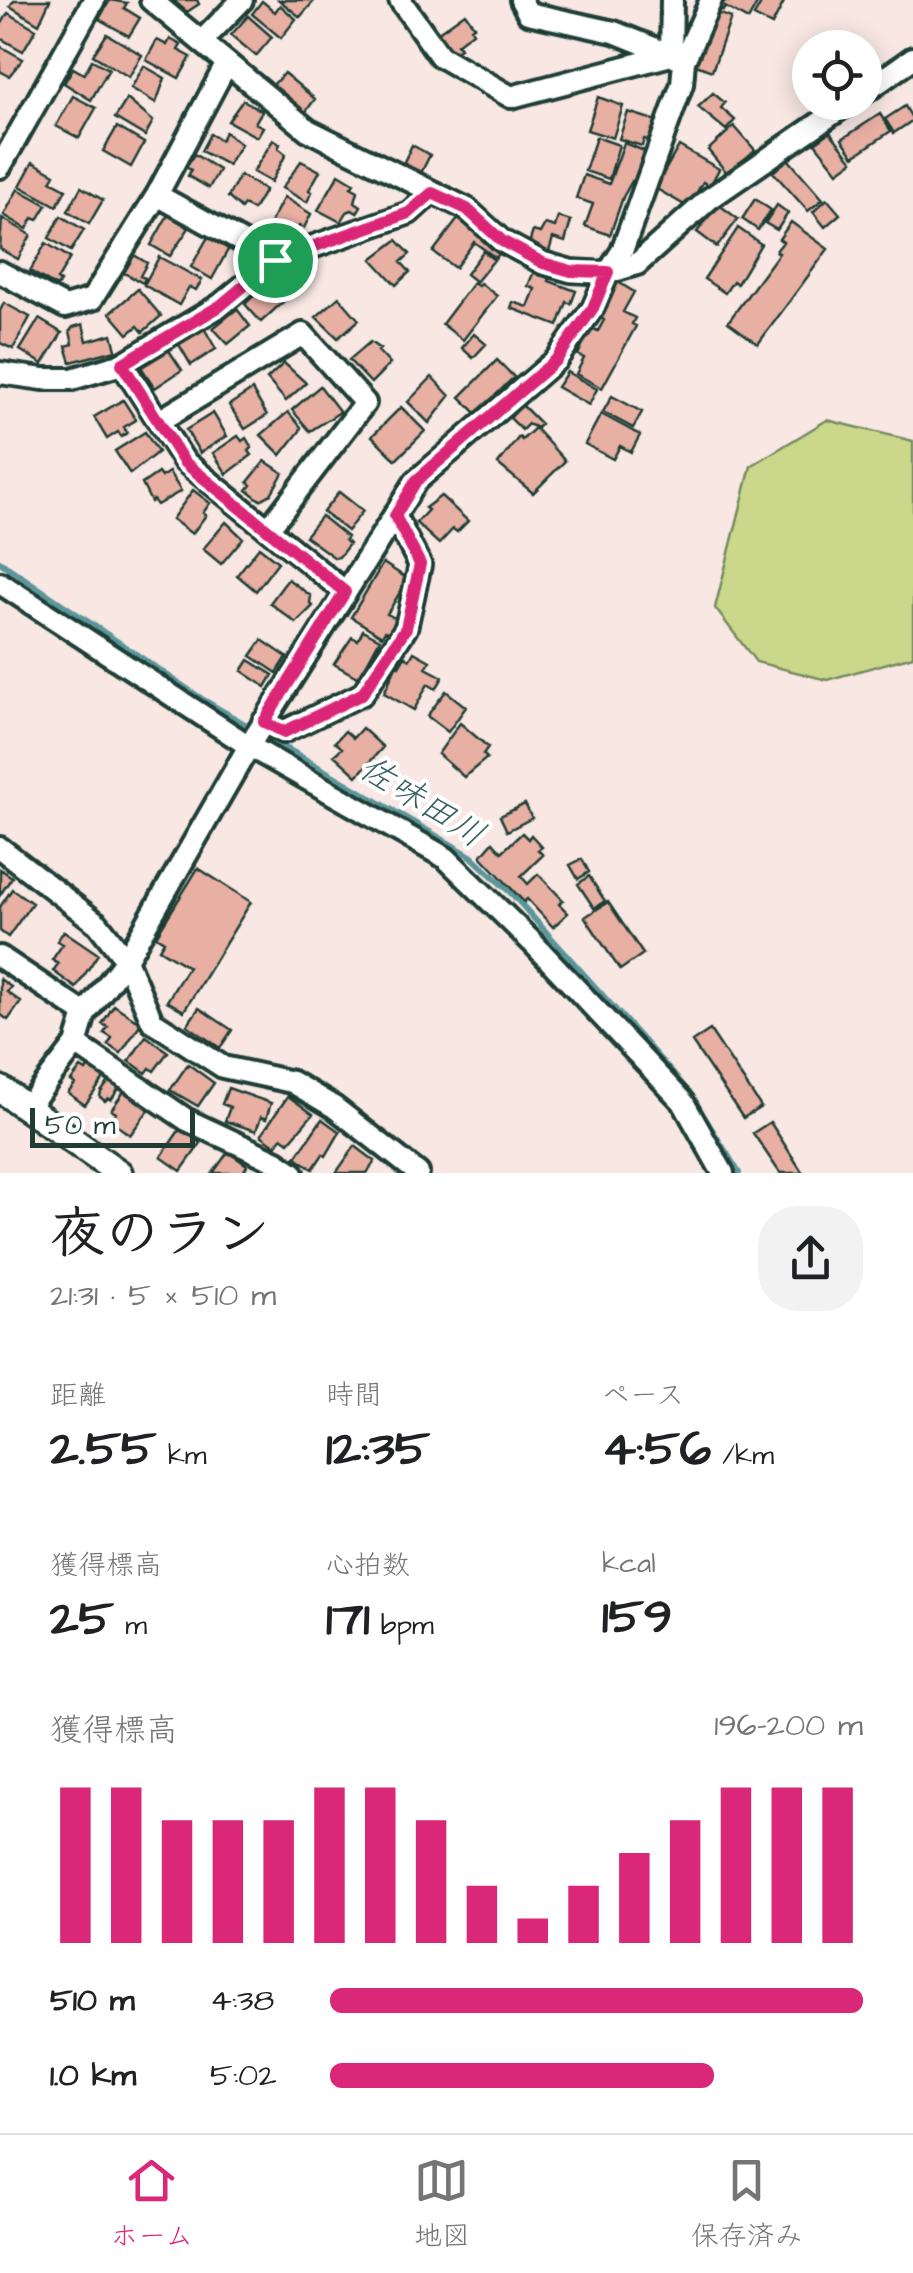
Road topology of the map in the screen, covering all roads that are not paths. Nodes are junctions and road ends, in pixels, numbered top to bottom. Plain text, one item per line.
1 (94, 0) edge
2 (151, 0) edge
3 (242, 0) edge
4 (400, 0) edge
5 (521, 0) edge
6 (672, 0) edge
7 (711, 0) edge
8 (203, 40) junction
9 (678, 58) junction
10 (913, 58) edge
11 (227, 63) junction
12 (882, 80) edge
13 (824, 120) edge
14 (0, 167) edge
15 (432, 193) junction
16 (156, 195) junction
17 (275, 260) junction
18 (0, 272) edge
19 (608, 272) junction
20 (122, 364) junction
21 (0, 373) edge
22 (159, 420) junction
23 (395, 516) junction
24 (269, 528) junction
25 (0, 583) edge
26 (345, 592) junction
27 (264, 722) junction
28 (249, 746) junction
29 (0, 848) edge
30 (0, 957) edge
31 (126, 960) junction
32 (85, 1014) junction
33 (76, 1044) junction
34 (0, 1089) edge
35 (28, 1108) junction
36 (119, 1173) edge
37 (293, 1173) edge
38 (418, 1173) edge
39 (724, 1173) edge

1 - 14 street
2 - 8 street
3 - 8 street
4 - 9 street
5 - 9 street
6 - 9 street
7 - 9 street
8 - 11 street
9 - 19 street
10 - 12 street
11 - 15 street
11 - 16 street
13 - 19 street
15 - 17 street
15 - 19 street
16 - 17 street
16 - 18 street
17 - 20 street
19 - 23 street
20 - 21 street
20 - 22 street
22 - 24 street
22 - 24 street
23 - 26 street
23 - 27 street
24 - 26 street
25 - 28 street
26 - 27 street
27 - 28 street
28 - 31 street
28 - 39 street
29 - 31 street
30 - 32 street
31 - 32 street
31 - 38 street
32 - 33 street
33 - 35 street
33 - 37 street
34 - 35 street
35 - 36 street

